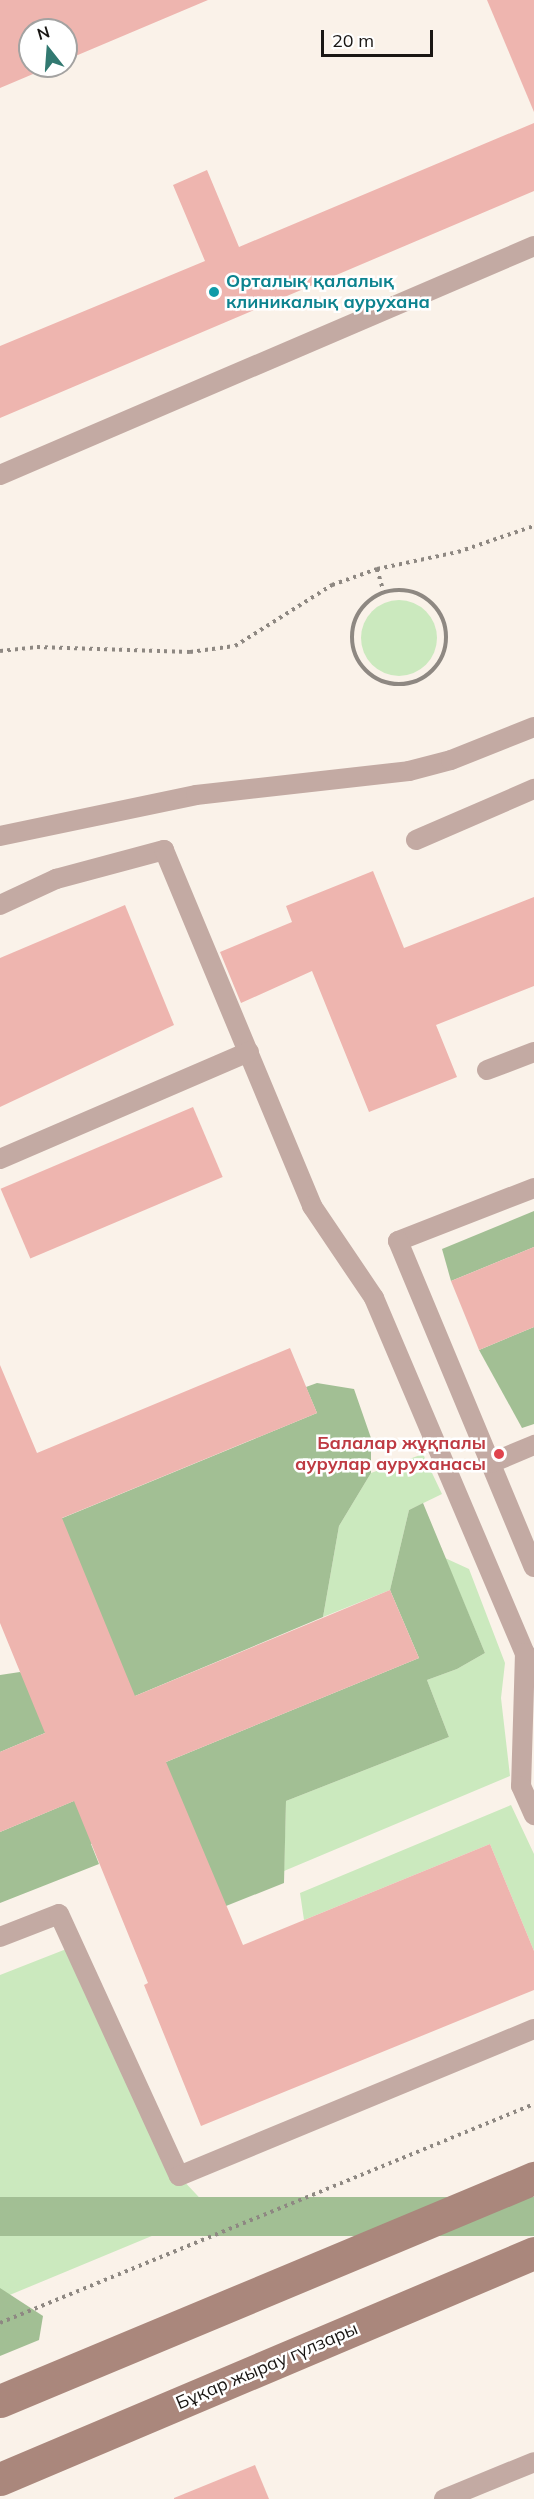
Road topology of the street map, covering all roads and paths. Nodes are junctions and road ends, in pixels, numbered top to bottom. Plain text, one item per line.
1 (534, 246) edge
2 (0, 475) edge
3 (534, 526) edge
4 (377, 569) junction
5 (384, 593) junction
6 (0, 651) edge
7 (534, 727) edge
8 (534, 789) edge
9 (0, 836) edge
10 (416, 840) dead end
11 (0, 905) edge
12 (249, 1052) junction
13 (534, 1052) edge
14 (487, 1070) dead end
15 (0, 1159) edge
16 (534, 1188) edge
17 (534, 1445) edge
18 (491, 1463) junction
19 (534, 1567) edge
20 (534, 1815) edge
21 (0, 1937) edge
22 (534, 2029) edge
23 (534, 2104) edge
24 (534, 2178) edge
25 (534, 2253) edge
26 (0, 2323) edge
27 (0, 2401) edge
28 (534, 2462) edge
29 (0, 2479) edge
30 (444, 2499) edge

1 - 2 lane
3 - 4 path
4 - 5 path
4 - 6 path
5 - 5 path
7 - 9 lane
8 - 10 lane
11 - 12 lane
12 - 15 lane
12 - 20 lane
13 - 14 lane
16 - 18 lane
17 - 18 lane
18 - 19 lane
21 - 22 lane
23 - 26 path
24 - 27 street
25 - 29 street, Бұқар жырау гүлзары
28 - 30 lane

